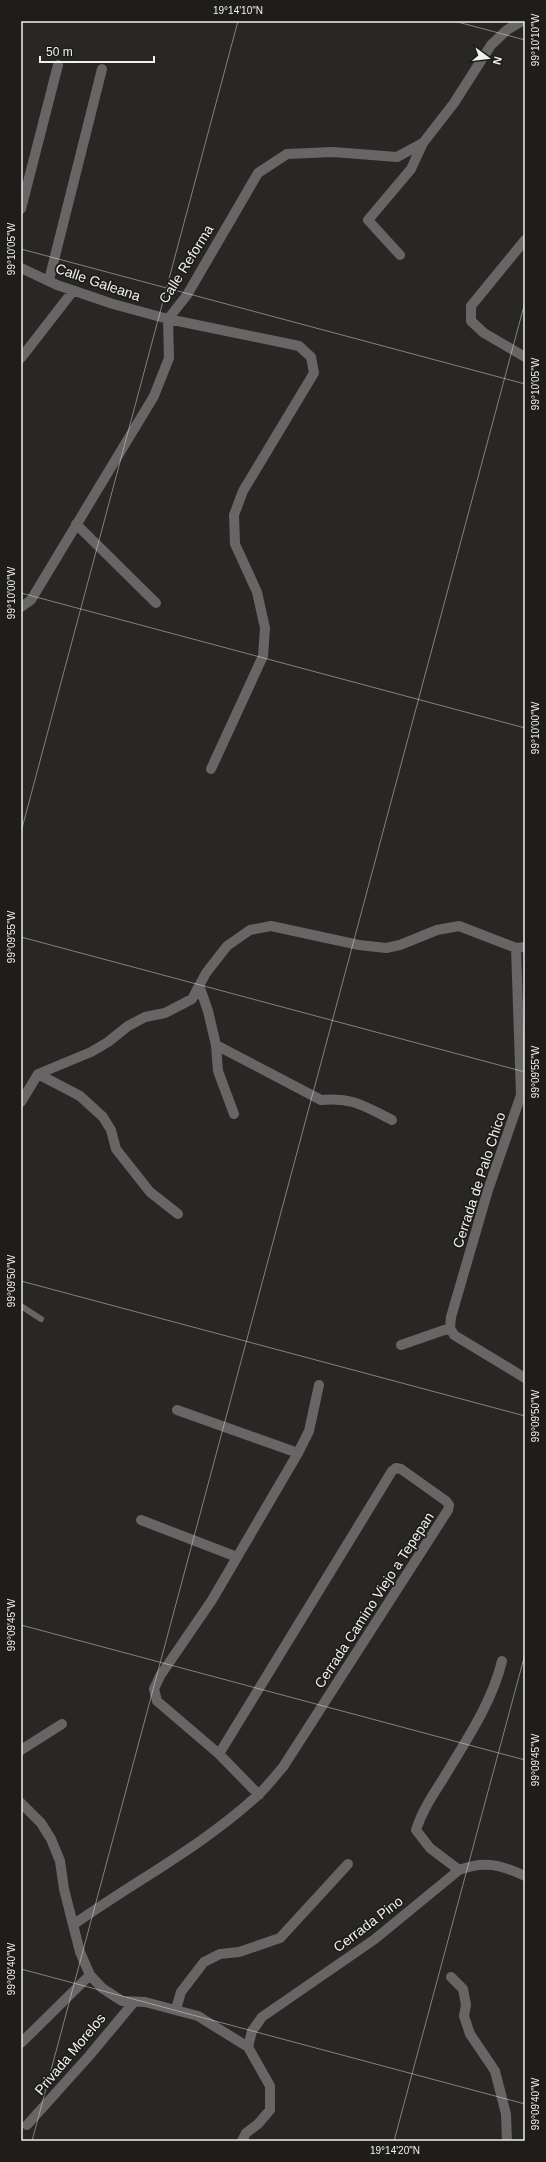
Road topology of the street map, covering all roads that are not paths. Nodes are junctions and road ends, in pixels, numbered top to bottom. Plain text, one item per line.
1 (522, 21) edge
2 (58, 65) dead end
3 (102, 69) dead end
4 (423, 143) junction
5 (21, 209) edge
6 (525, 240) edge
7 (400, 255) dead end
8 (21, 268) edge
9 (49, 280) junction
10 (73, 290) junction
11 (168, 319) junction
12 (525, 357) edge
13 (21, 358) edge
14 (76, 524) junction
15 (156, 603) dead end
16 (21, 607) edge
17 (211, 769) dead end
18 (520, 948) edge
19 (200, 988) junction
20 (216, 1045) junction
21 (38, 1074) junction
22 (523, 1097) edge
23 (21, 1102) edge
24 (234, 1114) dead end
25 (392, 1120) dead end
26 (178, 1214) dead end
27 (21, 1306) edge
28 (41, 1319) dead end
29 (450, 1328) junction
30 (401, 1345) dead end
31 (525, 1378) edge
32 (319, 1385) dead end
33 (177, 1410) dead end
34 (298, 1453) junction
35 (141, 1520) dead end
36 (237, 1557) junction
37 (502, 1661) dead end
38 (62, 1724) dead end
39 (21, 1750) edge
40 (219, 1754) junction
41 (259, 1794) junction
42 (21, 1803) edge
43 (348, 1864) dead end
44 (459, 1870) junction
45 (525, 1876) edge
46 (73, 1925) junction
47 (90, 1975) junction
48 (451, 1977) dead end
49 (134, 2002) junction
50 (176, 2009) junction
51 (21, 2043) edge
52 (248, 2047) junction
53 (27, 2125) dead end
54 (242, 2141) edge
55 (507, 2141) edge

1 - 4 street
2 - 5 street
3 - 9 street
4 - 7 street
4 - 11 street, Calle Reforma
6 - 12 street
8 - 9 street, Calle Galeana
9 - 10 street, Calle Galeana
10 - 11 street, Calle Galeana
10 - 13 street
11 - 14 street, Calle Reforma
11 - 17 street, Calle Galeana
14 - 15 street
14 - 16 street, Calle Reforma
18 - 19 street
18 - 22 street, Cerrada de Palo Chico
19 - 20 street
19 - 21 street
20 - 24 street
20 - 25 street
21 - 23 street
21 - 26 street
22 - 29 street, Cerrada de Palo Chico
27 - 28 lane
29 - 30 street
29 - 31 street
32 - 34 street
33 - 34 street
34 - 36 street
35 - 36 street
36 - 40 street
37 - 44 street
38 - 39 street
40 - 41 street
40 - 41 street, Cerrada Camino Viejo a Tepepan
41 - 46 street, Cerrada Camino Viejo a Tepepan
42 - 46 street
43 - 50 street
44 - 45 street, Cerrada Pino
44 - 52 street, Cerrada Pino
46 - 47 street
47 - 49 street
47 - 51 street
48 - 55 street
49 - 50 street
49 - 53 street, Privada Morelos
50 - 52 street
52 - 54 street

